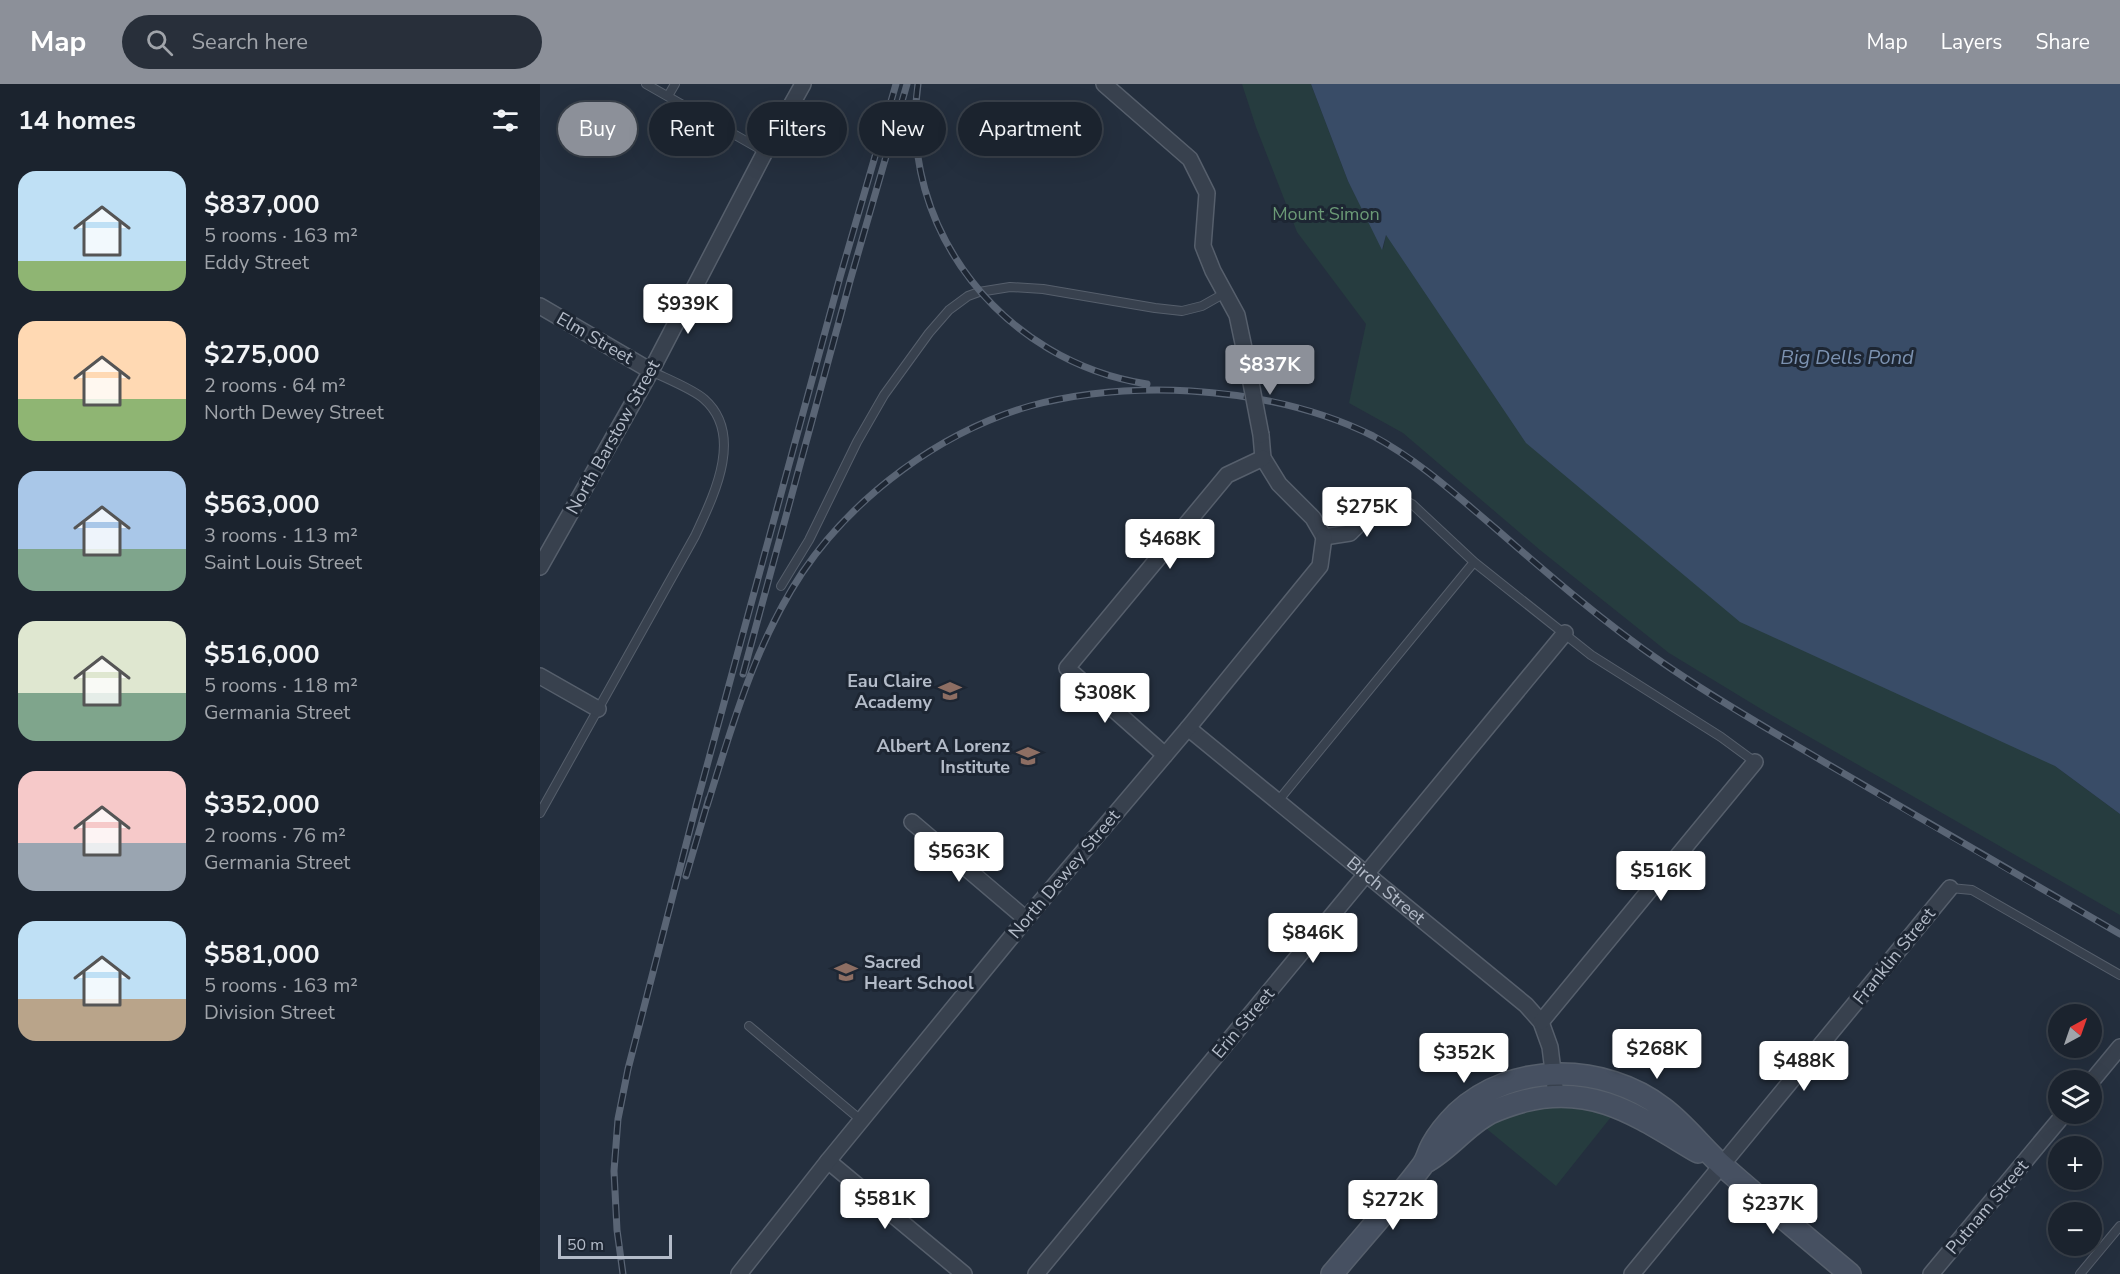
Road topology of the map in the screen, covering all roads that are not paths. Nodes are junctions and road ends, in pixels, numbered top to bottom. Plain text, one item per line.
1 (646, 84) edge
2 (675, 84) edge
3 (802, 84) edge
4 (1104, 84) edge
5 (668, 96) junction
6 (792, 102) edge
7 (747, 142) edge
8 (763, 156) edge
9 (1225, 293) junction
10 (542, 311) edge
11 (651, 371) junction
12 (1263, 458) junction
13 (1395, 496) joint
14 (1324, 537) junction
15 (1474, 562) junction
16 (540, 567) edge
17 (781, 586) dead end
18 (1565, 633) junction
19 (540, 676) edge
20 (598, 709) junction
21 (1188, 728) junction
22 (1165, 755) junction
23 (1755, 762) joint
24 (1278, 801) junction
25 (540, 813) edge
26 (912, 822) dead end
27 (1366, 874) junction
28 (1950, 888) joint
29 (1026, 919) junction
30 (2120, 975) edge
31 (1541, 1022) junction
32 (749, 1026) dead end
33 (2120, 1047) edge
34 (2101, 1070) edge
35 (1554, 1074) junction
36 (1556, 1095) junction
37 (861, 1121) junction
38 (2056, 1124) edge
39 (828, 1161) junction
40 (1424, 1163) junction
41 (1722, 1166) junction
42 (2120, 1226) edge
43 (739, 1274) edge
44 (964, 1274) edge
45 (1036, 1274) edge
46 (1332, 1274) edge
47 (1632, 1274) edge
48 (1850, 1274) edge
49 (1931, 1274) edge
50 (2080, 1274) edge

1 - 5 lane
2 - 5 lane
3 - 6 street, North Barstow Street
4 - 9 street
5 - 7 lane
8 - 11 street, North Barstow Street
9 - 12 street, bridge
9 - 17 lane
10 - 11 street, Elm Street
11 - 16 street, North Barstow Street
11 - 20 lane
12 - 14 street
12 - 22 street
13 - 14 street
13 - 15 lane
14 - 21 street, North Dewey Street
15 - 18 lane
15 - 24 lane
18 - 23 lane
18 - 27 street, Erin Street
19 - 20 street
20 - 25 lane
21 - 22 street, North Dewey Street
21 - 24 street, Birch Street
22 - 29 street, North Dewey Street
23 - 31 street
24 - 27 street, Birch Street
26 - 29 street
27 - 31 street, Birch Street
27 - 45 street, Erin Street
28 - 30 lane
28 - 41 street, Franklin Street
29 - 37 street, North Dewey Street
31 - 35 street, Birch Street
32 - 37 lane
33 - 34 street
35 - 36 street, Birch Street
35 - 40 main road
35 - 41 main road
36 - 40 main road
36 - 41 main road
37 - 39 street, North Dewey Street
38 - 49 street, Putnam Street
39 - 43 street, North Dewey Street
39 - 44 street
40 - 46 main road
41 - 47 street, Franklin Street
41 - 48 main road
42 - 50 lane

